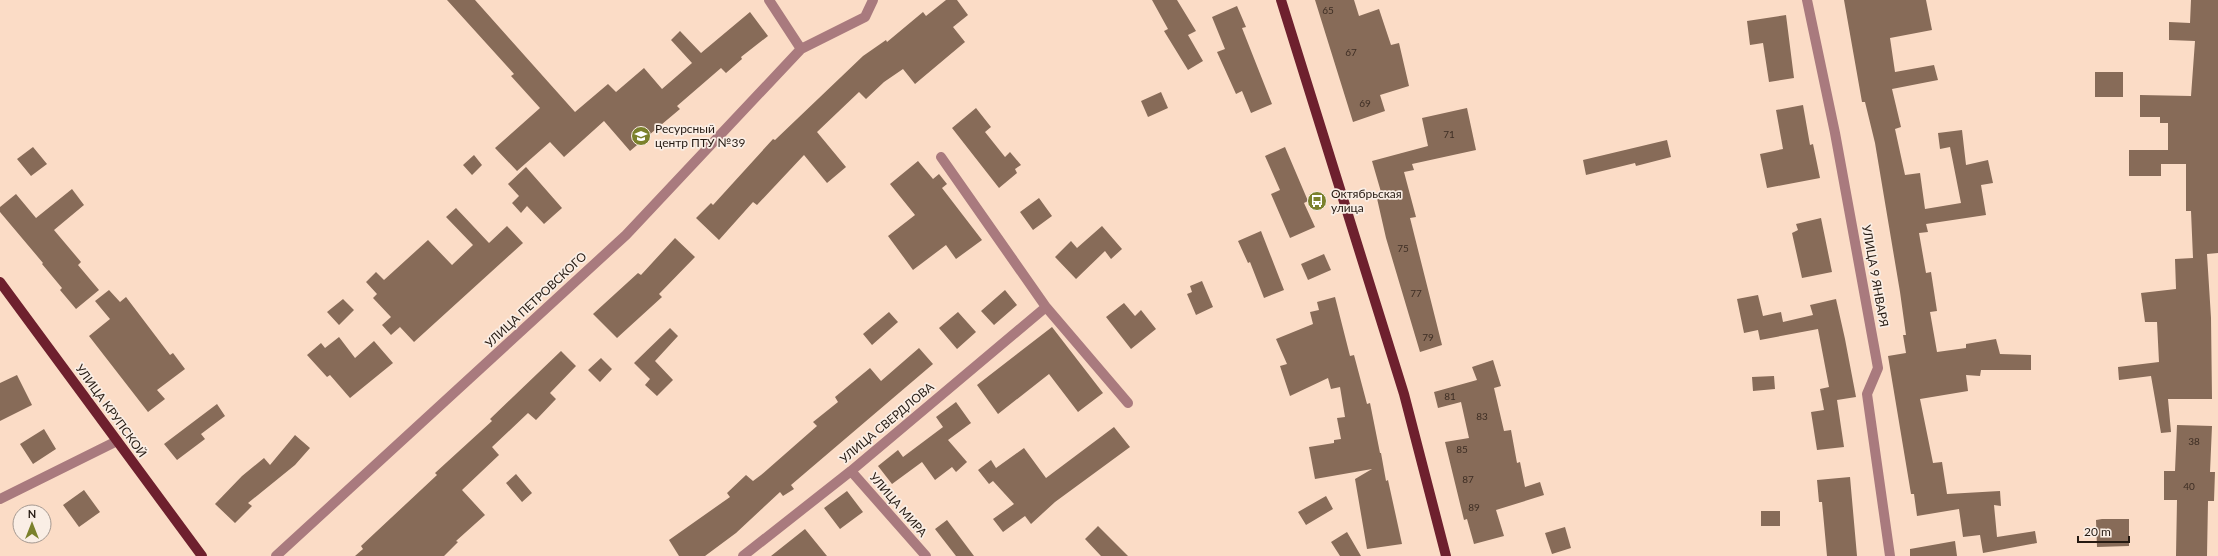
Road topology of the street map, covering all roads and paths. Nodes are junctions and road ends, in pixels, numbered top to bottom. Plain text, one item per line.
1 (770, 0) edge
2 (873, 0) edge
3 (1281, 0) edge
4 (1807, 0) edge
5 (801, 49) junction
6 (941, 157) dead end
7 (0, 282) edge
8 (1046, 307) junction
9 (1128, 403) dead end
10 (117, 441) junction
11 (851, 471) junction
12 (0, 499) edge
13 (202, 556) edge
14 (276, 556) edge
15 (743, 556) edge
16 (926, 556) edge
17 (1446, 556) edge
18 (1890, 556) edge

1 - 5 street
2 - 5 street, УЛИЦА ПЕТРОВСКОГО
3 - 17 main road
4 - 18 street, УЛИЦА 9 ЯНВАРЯ
5 - 14 street, УЛИЦА ПЕТРОВСКОГО
6 - 8 street
7 - 10 main road, УЛИЦА КРУПСКОЙ
8 - 9 street
8 - 11 street, УЛИЦА СВЕРДЛОВА
10 - 12 street
10 - 13 main road, УЛИЦА КРУПСКОЙ
11 - 15 street, УЛИЦА СВЕРДЛОВА
11 - 16 street, УЛИЦА МИРА

